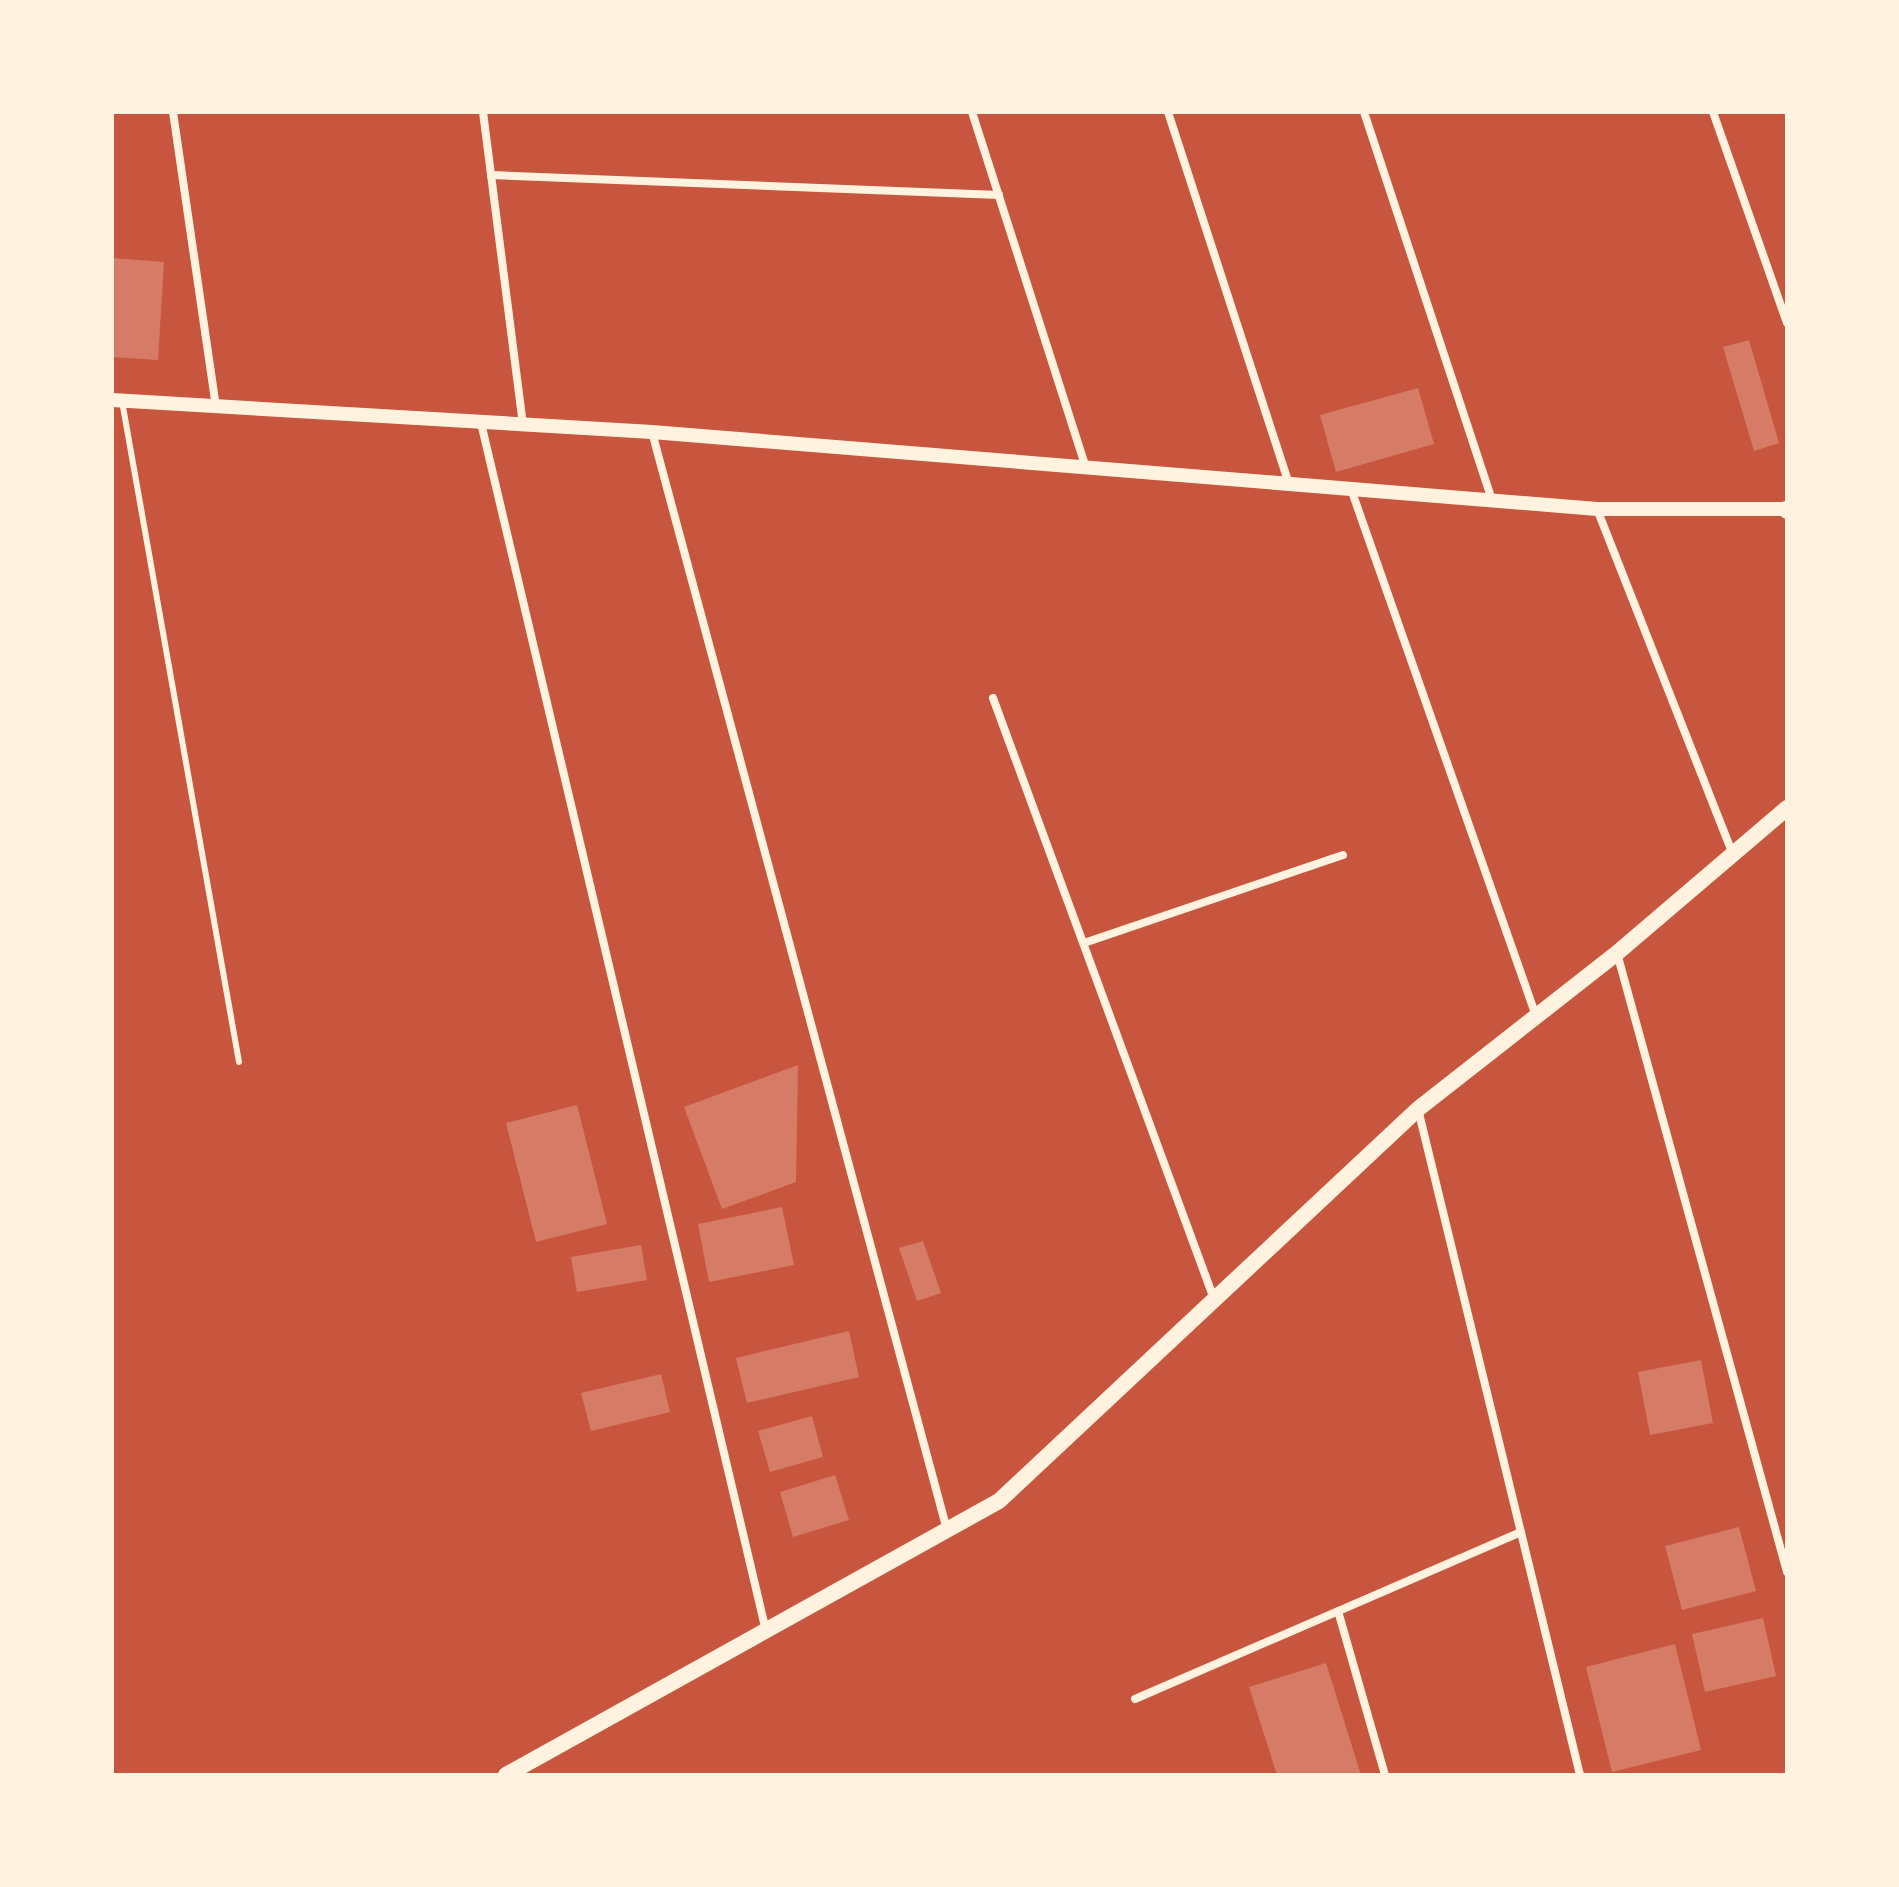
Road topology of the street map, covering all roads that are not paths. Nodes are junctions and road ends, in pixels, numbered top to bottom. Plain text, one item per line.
1 (173, 112) edge
2 (483, 112) edge
3 (972, 112) edge
4 (1168, 112) edge
5 (1364, 112) edge
6 (1713, 112) edge
7 (491, 175) junction
8 (999, 195) junction
9 (1787, 323) edge
10 (117, 401) edge
11 (216, 407) junction
12 (481, 423) junction
13 (523, 425) junction
14 (652, 432) junction
15 (1086, 468) junction
16 (1289, 484) junction
17 (1351, 489) junction
18 (1492, 501) junction
19 (1597, 509) junction
20 (1787, 510) edge
21 (993, 698) dead end
22 (1787, 808) edge
23 (1732, 852) junction
24 (1343, 855) dead end
25 (1084, 943) junction
26 (1617, 953) junction
27 (1536, 1016) junction
28 (239, 1062) dead end
29 (1418, 1109) junction
30 (1214, 1300) junction
31 (947, 1530) junction
32 (1521, 1532) junction
33 (1787, 1572) edge
34 (1338, 1611) junction
35 (766, 1631) junction
36 (1135, 1699) dead end
37 (506, 1775) edge
38 (1385, 1775) edge
39 (1580, 1775) edge

1 - 11 street
2 - 7 street
3 - 8 street
4 - 16 street
5 - 18 street
6 - 9 street
7 - 8 street
7 - 13 street
8 - 15 street
10 - 11 street
10 - 28 lane
11 - 12 street
12 - 13 street
12 - 35 street
13 - 14 street
14 - 15 street
14 - 31 street
15 - 16 street
16 - 17 street
17 - 18 street
17 - 27 street
18 - 19 street
19 - 20 street
19 - 23 street
21 - 25 street
22 - 23 main road
23 - 26 main road
24 - 25 street
25 - 30 street
26 - 27 main road
26 - 33 street
27 - 29 main road
29 - 30 main road
29 - 32 street
30 - 31 main road
31 - 35 main road
32 - 34 street
32 - 39 street
34 - 36 street
34 - 38 street
35 - 37 main road

